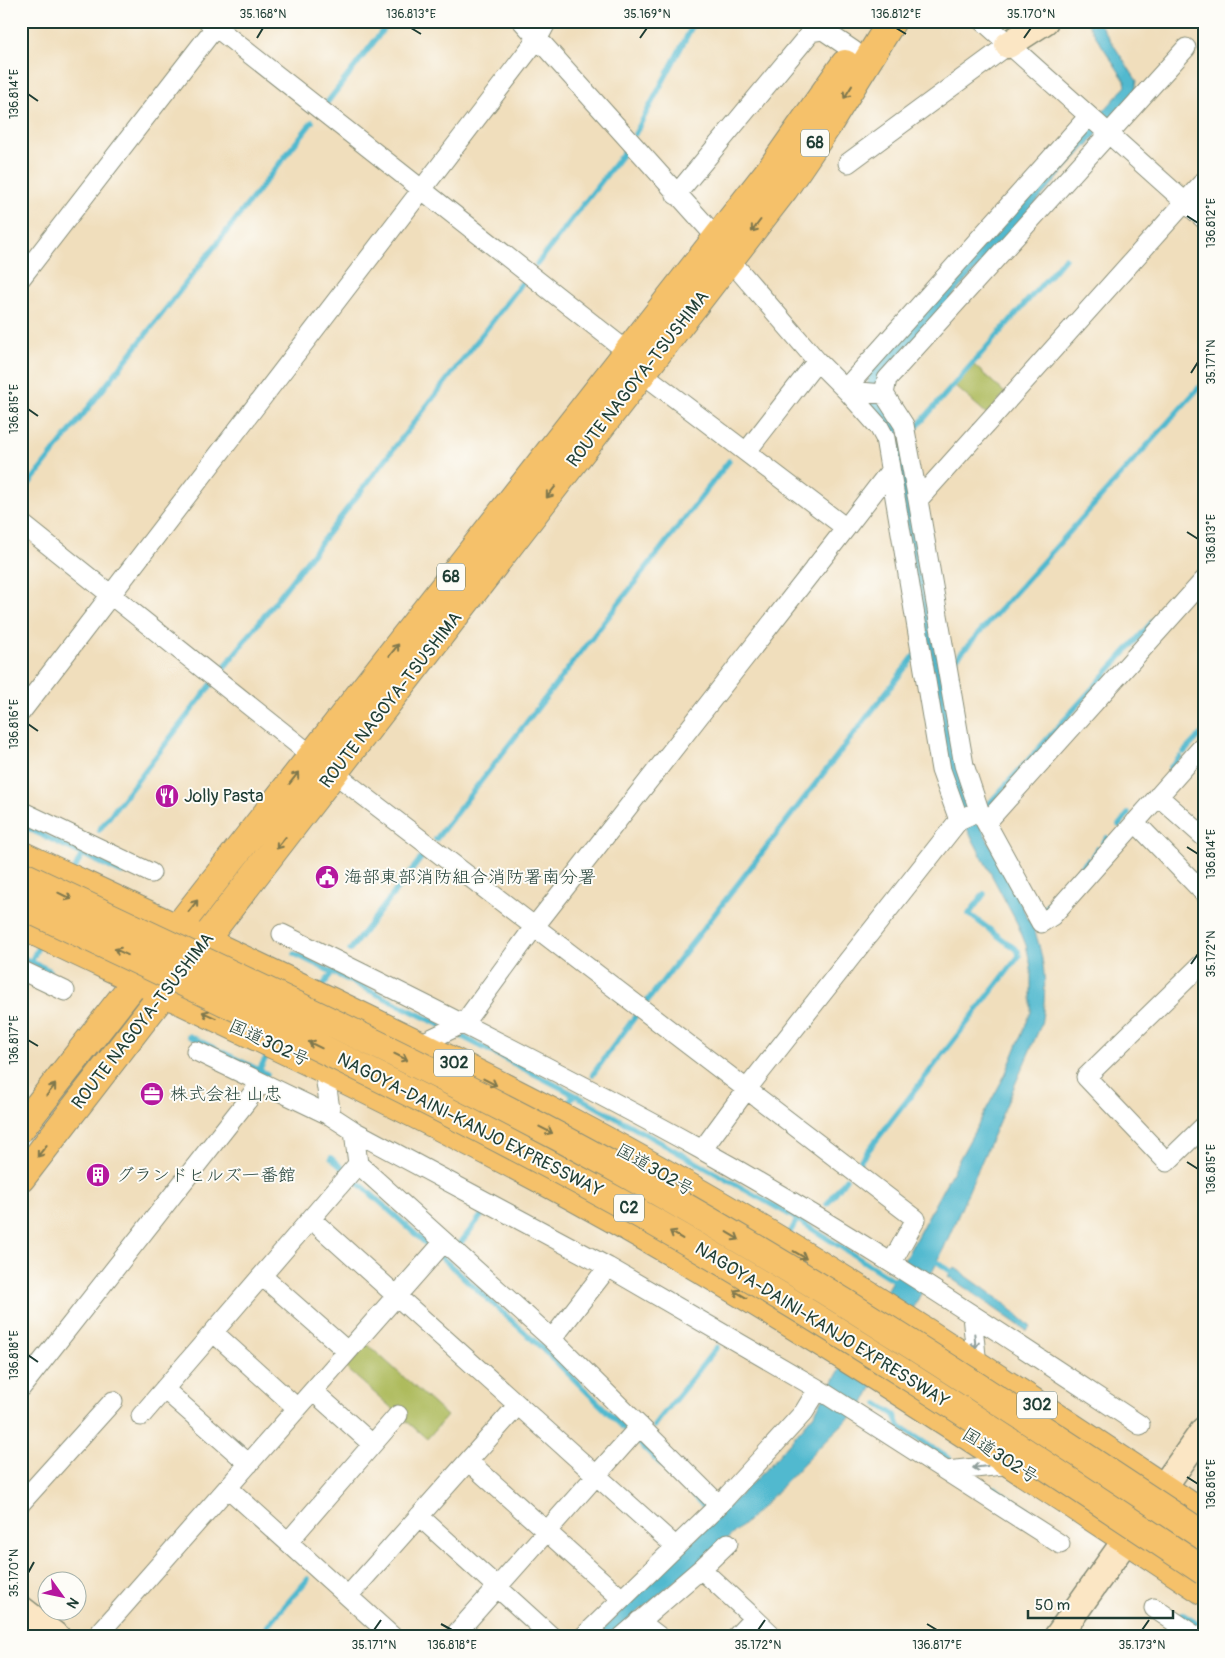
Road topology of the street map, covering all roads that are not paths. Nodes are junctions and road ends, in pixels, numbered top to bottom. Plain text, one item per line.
1 (522, 21) edge
2 (547, 21) edge
3 (873, 21) edge
4 (892, 21) edge
5 (983, 21) edge
6 (1045, 21) edge
7 (214, 24) edge
8 (538, 38) junction
9 (1008, 44) junction
10 (1186, 48) dead end
11 (854, 51) junction
12 (1099, 125) junction
13 (848, 163) dead end
14 (1204, 181) edge
15 (422, 191) junction
16 (676, 195) junction
17 (1185, 202) junction
18 (1204, 219) edge
19 (724, 249) junction
20 (21, 278) edge
21 (817, 361) junction
22 (635, 363) junction
23 (851, 391) junction
24 (884, 394) junction
25 (747, 451) junction
26 (890, 471) junction
27 (918, 500) junction
28 (21, 523) edge
29 (846, 528) junction
30 (1204, 580) edge
31 (111, 594) junction
32 (21, 712) edge
33 (1204, 745) edge
34 (311, 755) junction
35 (334, 773) junction
36 (1158, 796) junction
37 (21, 811) edge
38 (972, 817) junction
39 (1135, 822) junction
40 (1204, 837) edge
41 (21, 855) edge
42 (150, 873) dead end
43 (21, 875) edge
44 (1204, 893) edge
45 (22, 921) edge
46 (535, 926) junction
47 (176, 928) junction
48 (282, 934) dead end
49 (204, 943) junction
50 (1204, 962) edge
51 (21, 970) edge
52 (135, 980) junction
53 (65, 991) dead end
54 (164, 994) junction
55 (464, 1023) junction
56 (418, 1045) junction
57 (196, 1051) dead end
58 (324, 1069) junction
59 (261, 1083) junction
60 (746, 1090) junction
61 (331, 1116) junction
62 (1204, 1126) edge
63 (21, 1128) edge
64 (354, 1131) junction
65 (702, 1150) junction
66 (352, 1172) junction
67 (21, 1178) edge
68 (311, 1219) junction
69 (437, 1249) junction
70 (892, 1262) junction
71 (608, 1267) junction
72 (262, 1276) junction
73 (397, 1295) junction
74 (972, 1315) junction
75 (213, 1332) junction
76 (552, 1339) junction
77 (347, 1351) junction
78 (977, 1366) junction
79 (21, 1388) edge
80 (164, 1389) junction
81 (313, 1391) junction
82 (821, 1391) junction
83 (112, 1401) dead end
84 (518, 1405) junction
85 (298, 1408) junction
86 (398, 1415) dead end
87 (141, 1416) dead end
88 (1140, 1425) dead end
89 (1204, 1430) edge
90 (634, 1433) junction
91 (372, 1444) junction
92 (468, 1461) junction
93 (249, 1464) junction
94 (1012, 1464) junction
95 (947, 1471) junction
96 (596, 1475) junction
97 (1163, 1487) junction
98 (228, 1488) junction
99 (21, 1504) edge
100 (714, 1510) junction
101 (1204, 1515) edge
102 (419, 1516) junction
103 (546, 1531) junction
104 (1204, 1536) edge
105 (1126, 1540) junction
106 (288, 1542) junction
107 (728, 1543) dead end
108 (1060, 1544) dead end
109 (676, 1547) junction
110 (702, 1569) junction
111 (1204, 1571) edge
112 (497, 1587) junction
113 (1204, 1591) edge
114 (348, 1596) junction
115 (622, 1599) junction
116 (1154, 1608) dead end
117 (21, 1609) edge
118 (754, 1618) junction
119 (639, 1621) junction
120 (56, 1637) edge
121 (96, 1637) edge
122 (393, 1637) edge
123 (453, 1637) edge
124 (552, 1637) edge
125 (583, 1637) edge
126 (622, 1637) edge
127 (660, 1637) edge
128 (736, 1637) edge
129 (774, 1637) edge
130 (1057, 1637) edge
131 (1196, 1637) edge

1 - 8 street
2 - 8 street
3 - 11 main road, ROUTE NAGOYA-TSUSHIMA / 68
4 -> 19 main road, ROUTE NAGOYA-TSUSHIMA / 68
5 - 9 street
6 - 9 street
7 - 15 street
7 - 20 street
8 - 15 street
8 - 16 street
9 - 12 street
9 - 13 street
10 - 12 street
11 - 16 street
11 - 19 main road, ROUTE NAGOYA-TSUSHIMA / 68
12 - 17 street
12 - 23 street
12 - 24 street
14 - 17 street
15 - 22 street
15 - 31 street
16 - 19 street
17 - 18 street
17 - 27 street
19 - 21 street
19 - 22 main road, ROUTE NAGOYA-TSUSHIMA / 68
21 - 23 street
21 - 25 street
22 - 25 street
34 -> 22 main road, ROUTE NAGOYA-TSUSHIMA / 68
22 -> 35 main road, ROUTE NAGOYA-TSUSHIMA / 68
23 - 24 street
23 - 26 street
24 - 27 street
25 - 29 street
26 - 29 street
26 - 38 street
27 - 38 street
28 - 31 street
29 - 46 street
30 - 38 street
31 - 32 street
31 - 34 street
33 - 36 street
47 -> 34 main road, ROUTE NAGOYA-TSUSHIMA / 68
35 - 46 street
35 -> 49 main road, ROUTE NAGOYA-TSUSHIMA / 68
36 - 39 street
36 - 40 street
37 - 42 street
38 - 39 street
38 - 60 street
39 - 44 street
41 - 47 main road, 国道302号 / 302
43 -> 104 main road, NAGOYA-DAINI-KANJO EXPRESSWAY / C2, bridge
45 - 52 main road, 国道302号
111 -> 45 main road, NAGOYA-DAINI-KANJO EXPRESSWAY / C2, bridge
46 - 55 street
46 - 60 street
47 - 49 main road, 国道302号 / 302
47 - 52 main road, ROUTE NAGOYA-TSUSHIMA / 68
48 - 55 street
49 - 54 main road, ROUTE NAGOYA-TSUSHIMA / 68
49 - 56 main road, 国道302号 / 302
50 - 62 street
51 - 53 street
52 - 54 main road, 国道302号
63 -> 52 main road, ROUTE NAGOYA-TSUSHIMA / 68
58 -> 54 main road, 国道302号
54 -> 67 main road, ROUTE NAGOYA-TSUSHIMA / 68
55 - 56 street
55 - 65 street
56 -> 78 main road, 国道302号 / 302
57 - 59 street
58 - 61 street
94 -> 58 main road, 国道302号
59 - 61 street
59 - 79 street
60 - 65 street
60 - 70 street
61 - 64 street
64 - 66 street
64 - 71 street
65 - 70 street
66 - 68 street
66 - 69 street
68 - 72 street
68 - 73 street
69 - 73 street
69 - 76 street
70 - 74 street
71 - 76 street
71 - 82 street
72 - 75 street
72 - 77 street
73 - 77 street
73 - 84 street
74 -> 78 street
74 - 88 street
75 - 80 street
75 - 85 street
76 - 90 street
77 - 81 street
78 - 97 main road, 国道302号 / 302
80 - 87 street
80 - 93 street
81 - 85 street
81 - 91 street
82 - 95 street
82 - 100 street
83 - 99 street
84 - 92 street
84 - 96 street
85 - 93 street
86 - 91 street
89 - 97 street
90 - 96 street
90 - 100 street
91 - 106 street
92 - 102 street
92 - 103 street
93 - 98 street
94 -> 95 street
94 - 105 main road, 国道302号
95 - 108 street
96 - 103 street
96 - 109 street
97 - 101 main road, 国道302号 / 302
97 - 105 street
98 - 106 street
98 - 121 street
100 - 109 street
102 - 112 street
102 - 114 street
103 - 112 street
103 - 115 street
105 - 113 main road, 国道302号
105 - 130 street
106 - 114 street
107 - 110 street
109 - 115 street
110 - 118 street
110 - 119 street
112 - 123 street
112 - 124 street
114 - 122 street
115 - 125 street
116 - 131 street
117 - 120 street
118 - 128 street
118 - 129 street
119 - 126 street
119 - 127 street

